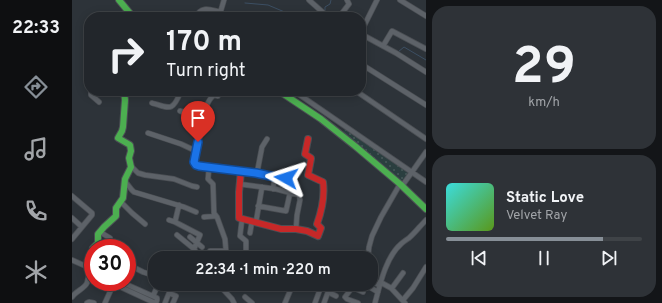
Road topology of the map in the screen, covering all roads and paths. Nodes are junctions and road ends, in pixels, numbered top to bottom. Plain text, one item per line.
1 (118, 0) edge
2 (224, 0) edge
3 (309, 0) edge
4 (347, 0) edge
5 (377, 0) edge
6 (400, 0) edge
7 (129, 12) edge
8 (198, 12) edge
9 (212, 12) edge
10 (221, 12) edge
11 (322, 12) edge
12 (343, 12) edge
13 (426, 16) edge
14 (366, 23) edge
15 (366, 36) edge
16 (383, 46) junction
17 (426, 49) edge
18 (366, 67) edge
19 (426, 72) edge
20 (92, 96) edge
21 (125, 96) edge
22 (178, 96) edge
23 (213, 96) edge
24 (287, 96) edge
25 (301, 96) edge
26 (363, 96) edge
27 (290, 98) joint
28 (99, 102) dead end
29 (152, 103) dead end
30 (426, 105) edge
31 (180, 111) dead end
32 (204, 118) junction
33 (148, 133) dead end
34 (267, 138) dead end
35 (308, 139) dead end
36 (426, 139) edge
37 (196, 151) junction
38 (426, 152) edge
39 (131, 166) junction
40 (209, 168) junction
41 (241, 171) junction
42 (412, 172) junction
43 (256, 173) junction
44 (275, 177) junction
45 (286, 178) dead end
46 (125, 182) junction
47 (426, 182) edge
48 (239, 184) junction
49 (401, 185) junction
50 (197, 187) dead end
51 (262, 187) junction
52 (273, 189) junction
53 (290, 193) junction
54 (72, 196) edge
55 (121, 202) junction
56 (179, 205) junction
57 (258, 206) junction
58 (426, 210) edge
59 (196, 212) dead end
60 (216, 216) junction
61 (204, 217) dead end
62 (72, 218) edge
63 (242, 219) junction
64 (168, 220) dead end
65 (426, 220) edge
66 (175, 222) junction
67 (254, 222) junction
68 (145, 224) dead end
69 (82, 227) junction
70 (296, 229) junction
71 (100, 232) junction
72 (250, 233) dead end
73 (177, 235) dead end
74 (190, 237) dead end
75 (110, 238) dead end
76 (72, 239) edge
77 (98, 239) edge
78 (197, 242) junction
79 (202, 247) dead end
80 (194, 248) junction
81 (196, 251) edge
82 (226, 251) edge
83 (246, 251) edge
84 (369, 251) edge
85 (72, 260) edge
86 (72, 263) edge
87 (84, 266) edge
88 (84, 267) edge
89 (426, 267) edge
90 (136, 268) edge
91 (403, 273) dead end
92 (148, 274) edge
93 (380, 284) junction
94 (84, 286) edge
95 (392, 288) junction
96 (136, 289) edge
97 (110, 291) edge
98 (131, 291) edge
99 (155, 291) edge
100 (225, 291) edge
101 (290, 291) edge
102 (319, 291) edge
103 (350, 291) edge
104 (328, 292) joint
105 (378, 292) joint
106 (153, 296) junction
107 (336, 296) dead end
108 (72, 297) edge
109 (245, 297) dead end
110 (404, 302) edge
111 (87, 303) edge
112 (94, 303) edge
113 (105, 303) edge
114 (156, 303) edge
115 (165, 303) edge
116 (173, 303) edge
117 (234, 303) edge
118 (252, 303) edge
119 (285, 303) edge
120 (315, 303) edge
121 (324, 303) edge
122 (357, 303) edge
123 (375, 303) edge

1 - 7 street
2 - 10 street
3 - 11 street
4 - 12 street
5 - 14 street
6 - 13 street
8 - 9 street
15 - 16 street
16 - 17 street
16 - 19 street
18 - 30 street
20 - 28 street
21 - 39 street
22 - 29 street
23 - 32 street
24 - 27 street
25 - 42 street
26 - 36 street
27 - 49 street
31 - 32 street
32 - 37 street
33 - 37 street
34 - 43 street
35 - 70 street
37 - 40 street
38 - 42 street
39 - 46 street
39 - 50 street
40 - 41 street
40 - 60 street
41 - 43 street
41 - 48 street
42 - 47 street
42 - 49 street
43 - 44 street
44 - 45 street
44 - 52 street
46 - 55 street
46 - 56 street
48 - 51 street
48 - 63 street
49 - 58 street
49 - 84 street
51 - 52 street
51 - 57 street
52 - 53 street
53 - 57 street
53 - 70 street
54 - 69 street
55 - 68 street
55 - 71 street
56 - 59 street
56 - 66 street
57 - 67 street
60 - 61 street
60 - 82 street
62 - 69 street
63 - 67 street
63 - 83 street
64 - 66 street
65 - 93 street
66 - 78 street
67 - 70 street
67 - 72 street
69 - 76 street
71 - 75 street
71 - 77 street
73 - 80 street
74 - 78 street
78 - 79 street
78 - 80 street
80 - 81 street
85 - 87 street
86 - 88 street
89 - 110 street
90 - 92 street
91 - 95 street
93 - 95 street
93 - 105 street
94 - 108 street
95 - 110 street
96 - 106 street
97 - 113 street
98 - 114 street
99 - 106 street
100 - 117 street
101 - 119 street
102 - 120 street
103 - 122 street
104 - 107 street
104 - 121 street
105 - 123 street
106 - 114 street
109 - 118 street
111 - 112 street
115 - 116 street

